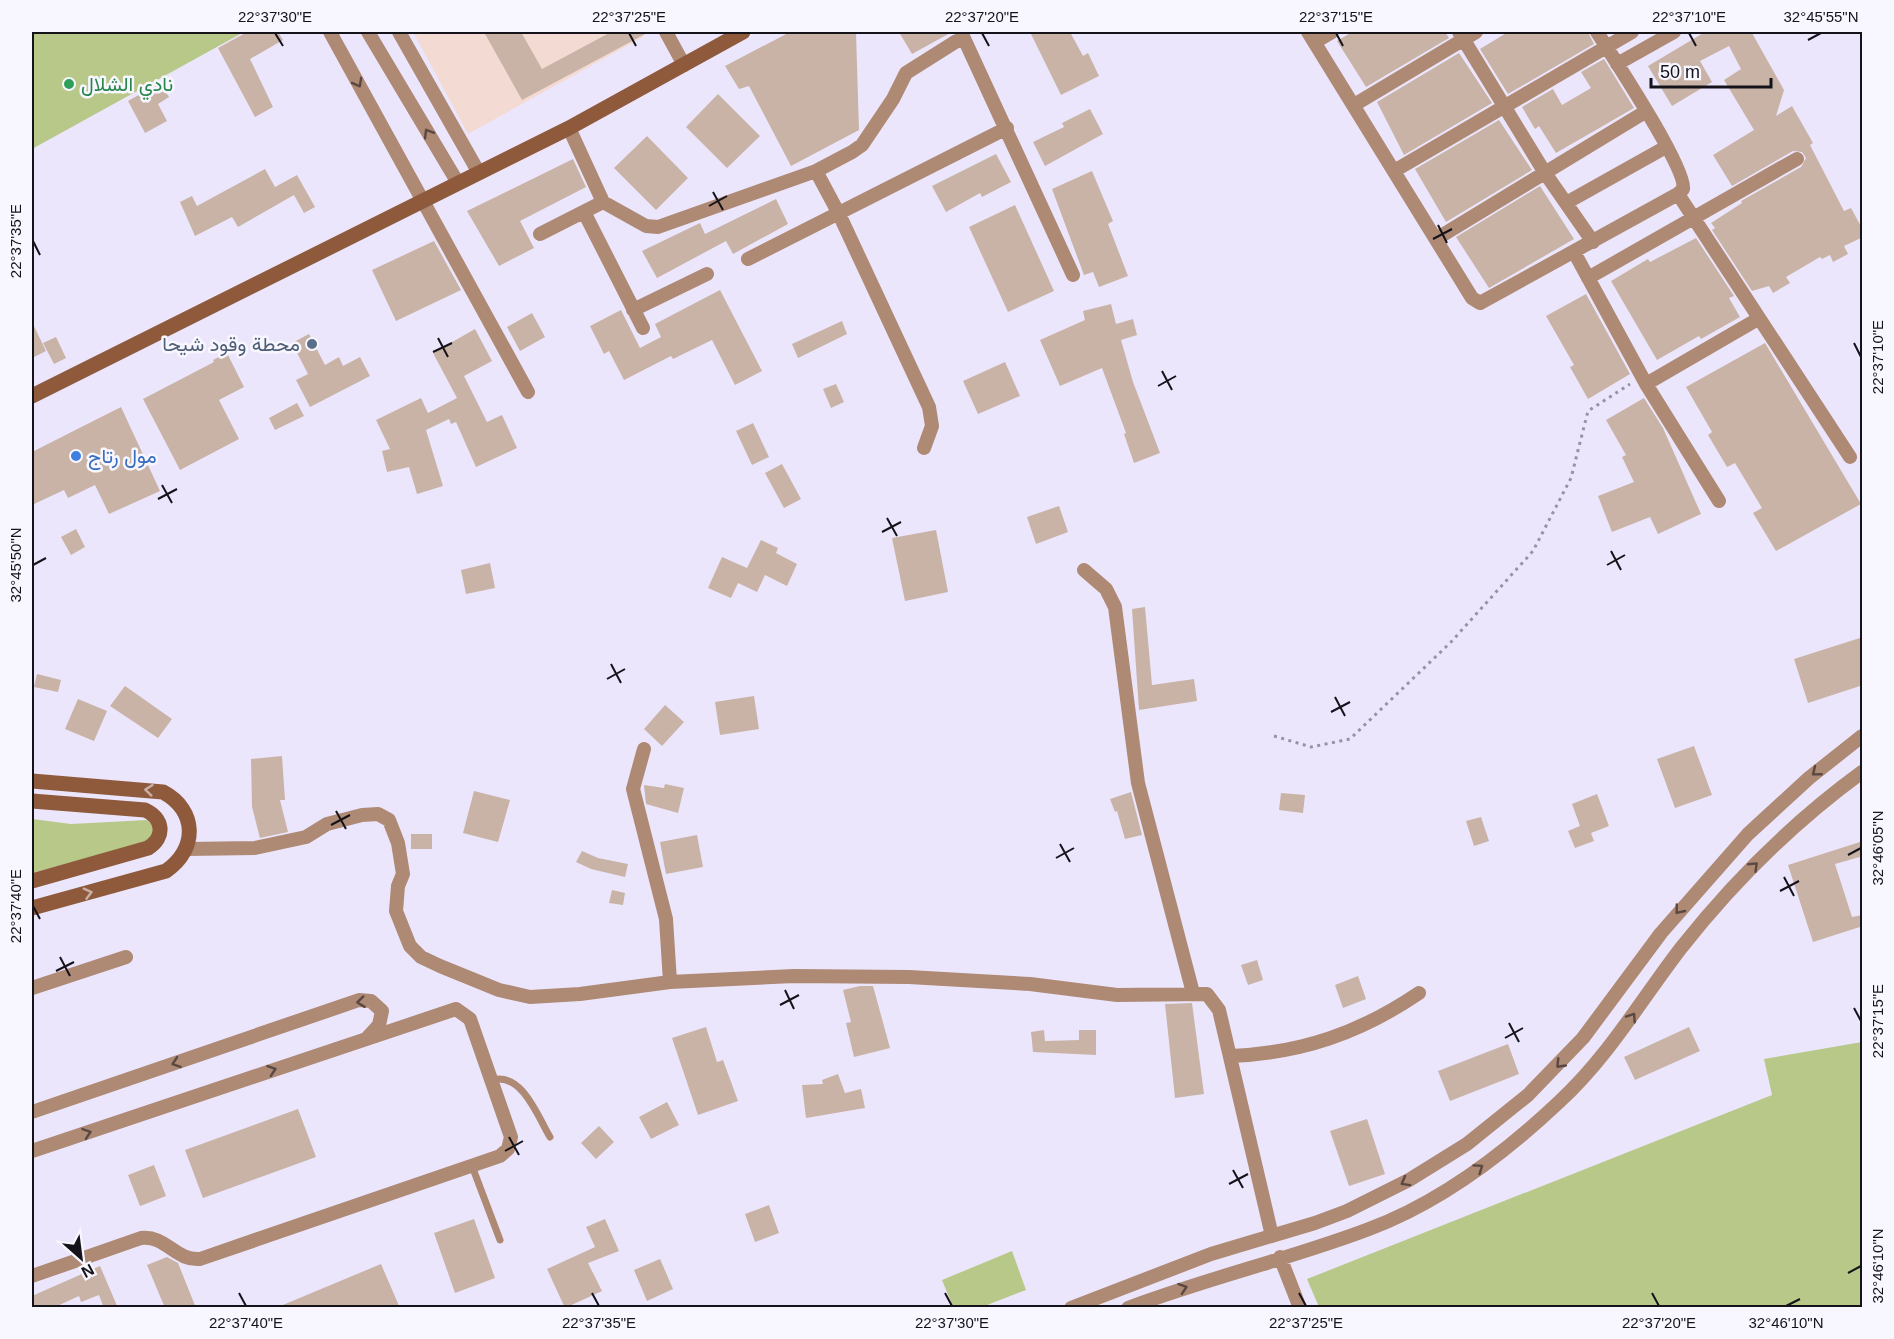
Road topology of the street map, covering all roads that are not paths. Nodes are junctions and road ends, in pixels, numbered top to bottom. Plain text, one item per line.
1 (330, 32) edge
2 (368, 32) edge
3 (399, 32) edge
4 (666, 32) edge
5 (744, 32) edge
6 (1332, 32) edge
7 (1476, 32) edge
8 (1597, 32) edge
9 (1632, 32) edge
10 (1674, 32) edge
11 (962, 34) edge
12 (1461, 35) edge
13 (1311, 37) edge
14 (1606, 46) junction
15 (1617, 64) junction
16 (684, 65) junction
17 (1354, 105) junction
18 (1504, 106) junction
19 (1646, 112) junction
20 (569, 128) junction
21 (1007, 128) junction
22 (1666, 147) junction
23 (1797, 159) dead end
24 (816, 171) junction
25 (1394, 171) junction
26 (479, 173) junction
27 (1545, 173) junction
28 (458, 183) junction
29 (1678, 194) junction
30 (423, 201) junction
31 (603, 202) junction
32 (1566, 203) junction
33 (584, 212) junction
34 (839, 214) junction
35 (1693, 218) junction
36 (540, 234) dead end
37 (1436, 239) junction
38 (1593, 242) junction
39 (1574, 252) junction
40 (748, 259) dead end
41 (707, 274) dead end
42 (1074, 275) dead end
43 (1588, 278) junction
44 (633, 310) junction
45 (1758, 319) junction
46 (643, 328) dead end
47 (1644, 380) junction
48 (528, 392) dead end
49 (32, 396) edge
50 (924, 448) dead end
51 (1850, 457) dead end
52 (1719, 501) dead end
53 (1084, 570) dead end
54 (1863, 736) edge
55 (644, 749) dead end
56 (1863, 772) edge
57 (32, 781) edge
58 (32, 801) edge
59 (186, 849) junction
60 (32, 881) edge
61 (32, 908) edge
62 (126, 957) dead end
63 (670, 982) junction
64 (32, 988) edge
65 (1193, 993) junction
66 (1419, 993) dead end
67 (382, 1011) junction
68 (406, 1024) junction
69 (366, 1038) junction
70 (1231, 1056) junction
71 (492, 1080) junction
72 (1528, 1095) junction
73 (32, 1112) edge
74 (1545, 1115) junction
75 (550, 1137) dead end
76 (32, 1151) edge
77 (472, 1166) junction
78 (1272, 1236) junction
79 (500, 1240) dead end
80 (1280, 1257) junction
81 (32, 1276) edge
82 (1071, 1308) edge
83 (1128, 1308) edge
84 (1300, 1308) edge

1 -> 30 street
28 -> 2 street
3 - 26 street
4 - 16 street
5 - 16 main road
6 - 13 street
7 - 12 street
8 - 14 street
9 - 14 street
10 - 15 street
11 - 21 street
11 - 24 street
12 - 17 street
12 - 18 street
13 - 17 street
14 - 15 street
14 - 18 street
15 - 19 street
16 - 20 main road
17 - 25 street
18 - 25 street
18 - 27 street
19 - 22 street
19 - 27 street
20 - 26 main road
20 - 31 street
21 - 34 street
21 - 42 street
22 - 29 street
22 - 32 street
23 - 35 street
24 - 31 street
24 - 34 street
25 - 37 street
26 - 28 main road
27 - 32 street
27 - 37 street
28 - 30 main road
29 - 35 street
29 - 38 street
30 - 48 street
30 - 49 main road
31 - 33 street
32 - 38 street
33 - 36 street
33 - 44 street
34 - 40 street
34 - 50 street
35 - 43 street
35 - 45 street
37 - 39 street
38 - 39 street
39 - 43 street
41 - 44 street
43 - 47 street
44 - 46 street
45 - 47 street
45 - 51 street
47 - 52 street
53 - 65 street
54 -> 72 street
55 - 63 street
74 -> 56 street
59 -> 57 main road
58 - 60 main road
61 -> 59 main road
59 - 63 street
62 - 64 street
63 - 65 street
65 - 70 street
66 - 70 street
67 - 68 street
67 - 69 street
67 -> 73 street
68 - 69 street
68 - 71 street
76 -> 69 street
70 - 78 street
71 - 75 lane
71 - 77 street
72 - 74 street
72 -> 78 street
80 -> 74 street
77 - 79 lane
77 - 81 street
78 - 82 street
83 -> 80 street
80 - 84 street

